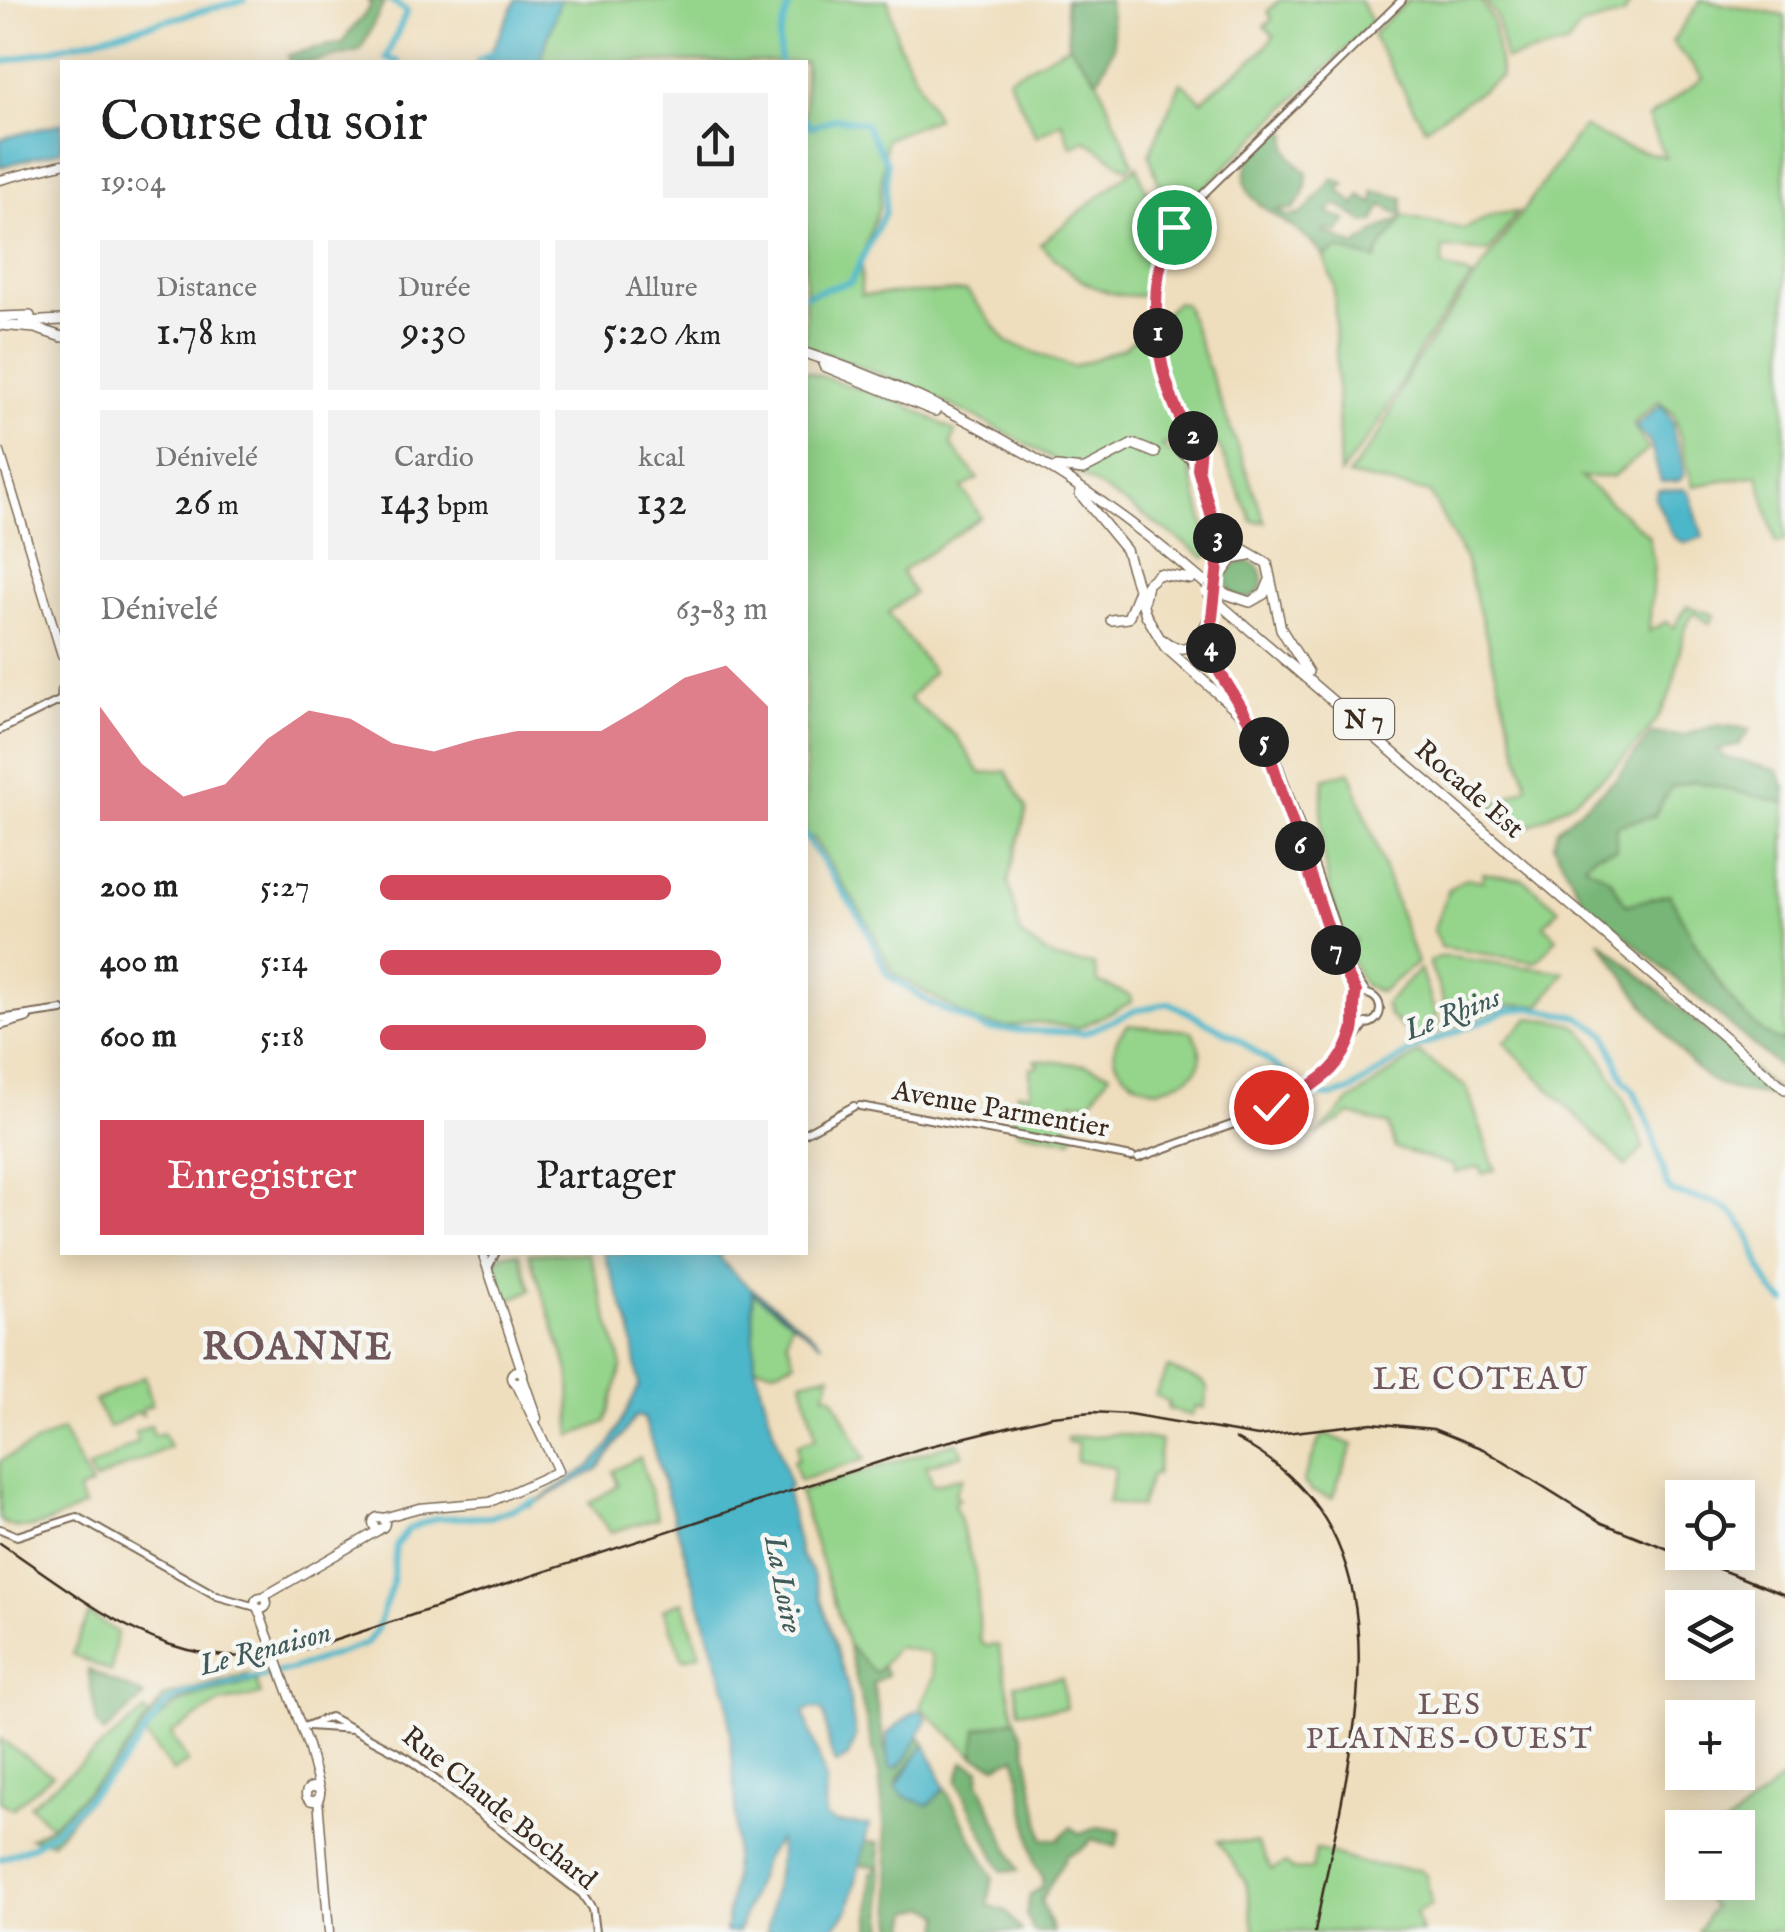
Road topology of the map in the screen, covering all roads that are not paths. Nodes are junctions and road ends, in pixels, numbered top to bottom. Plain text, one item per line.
1 (1402, 0) edge
2 (60, 165) edge
3 (0, 180) edge
4 (60, 317) edge
5 (0, 322) edge
6 (60, 336) edge
7 (808, 358) edge
8 (808, 358) edge
9 (1188, 437) junction
10 (1022, 450) junction
11 (0, 452) edge
12 (1147, 454) dead end
13 (1193, 456) junction
14 (1080, 494) junction
15 (1218, 535) junction
16 (1205, 582) junction
17 (1137, 583) junction
18 (1223, 599) junction
19 (1212, 612) junction
20 (1111, 620) dead end
21 (60, 649) edge
22 (1308, 672) junction
23 (60, 699) edge
24 (1244, 711) junction
25 (0, 730) edge
26 (1269, 756) junction
27 (1503, 843) junction
28 (1367, 994) junction
29 (1355, 998) junction
30 (60, 1010) edge
31 (1354, 1018) junction
32 (0, 1022) edge
33 (1366, 1023) junction
34 (1343, 1055) junction
35 (1785, 1085) edge
36 (808, 1131) edge
37 (485, 1255) edge
38 (494, 1255) edge
39 (487, 1266) junction
40 (0, 1526) edge
41 (236, 1602) junction
42 (260, 1604) junction
43 (264, 1624) junction
44 (305, 1727) junction
45 (354, 1728) junction
46 (329, 1932) edge
47 (595, 1932) edge

1 - 9 main road
2 - 3 main road
4 - 5 highway
5 - 6 highway
7 - 10 highway, Rocade Est
8 - 14 highway, Rocade Est
9 - 13 main road
9 - 13 main road
10 - 12 highway
10 - 16 highway, Rocade Est
11 - 21 main road
13 - 15 main road
14 - 16 highway, Rocade Est / N 7
14 - 17 highway
15 - 16 main road
15 - 22 highway
16 - 18 highway, Rocade Est / N 7, bridge
16 - 18 highway
16 - 19 main road
16 - 19 highway
17 - 20 highway
17 - 26 highway
18 - 22 highway, Rocade Est / N 7
18 - 27 highway, Rocade Est / N 7
19 - 24 main road
22 - 27 highway, Rocade Est / N 7
23 - 25 main road
24 - 26 main road
24 - 28 main road
26 - 29 main road
27 - 35 highway, Rocade Est / N 7
28 - 29 main road
28 - 33 main road
29 - 31 main road
30 - 32 main road
31 - 33 main road
31 - 34 main road
33 - 34 main road
34 - 36 main road, Avenue Parmentier
37 - 39 main road
38 - 39 main road
39 - 42 main road
40 - 41 main road
41 - 42 main road
41 - 43 main road
42 - 43 main road
43 - 44 main road
44 - 45 main road, Rue Claude Bochard
44 - 45 main road
44 - 46 main road
45 - 47 main road, Rue Claude Bochard

